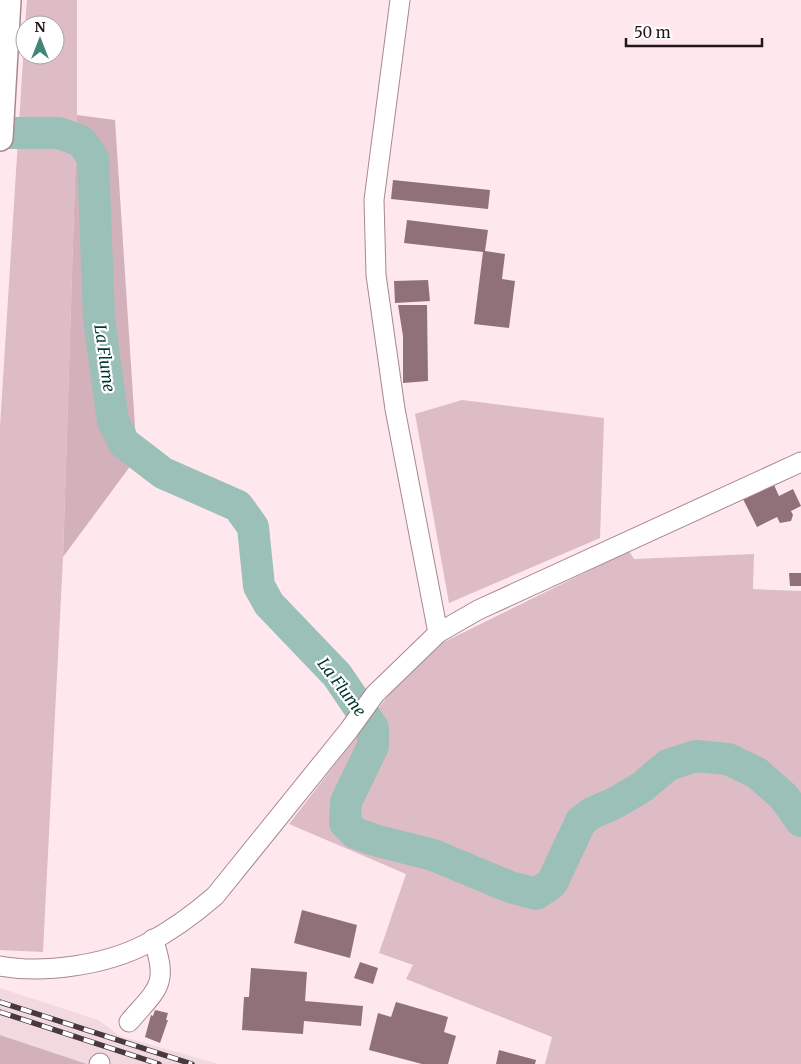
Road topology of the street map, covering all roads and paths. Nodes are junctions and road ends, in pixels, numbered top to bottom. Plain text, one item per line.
1 (8, 0) edge
2 (400, 0) edge
3 (1, 128) edge
4 (801, 462) edge
5 (438, 633) junction
6 (153, 940) junction
7 (0, 966) edge
8 (129, 1022) dead end

1 - 3 main road
2 - 5 street
4 - 5 street
5 - 6 street
6 - 7 street
6 - 8 street

